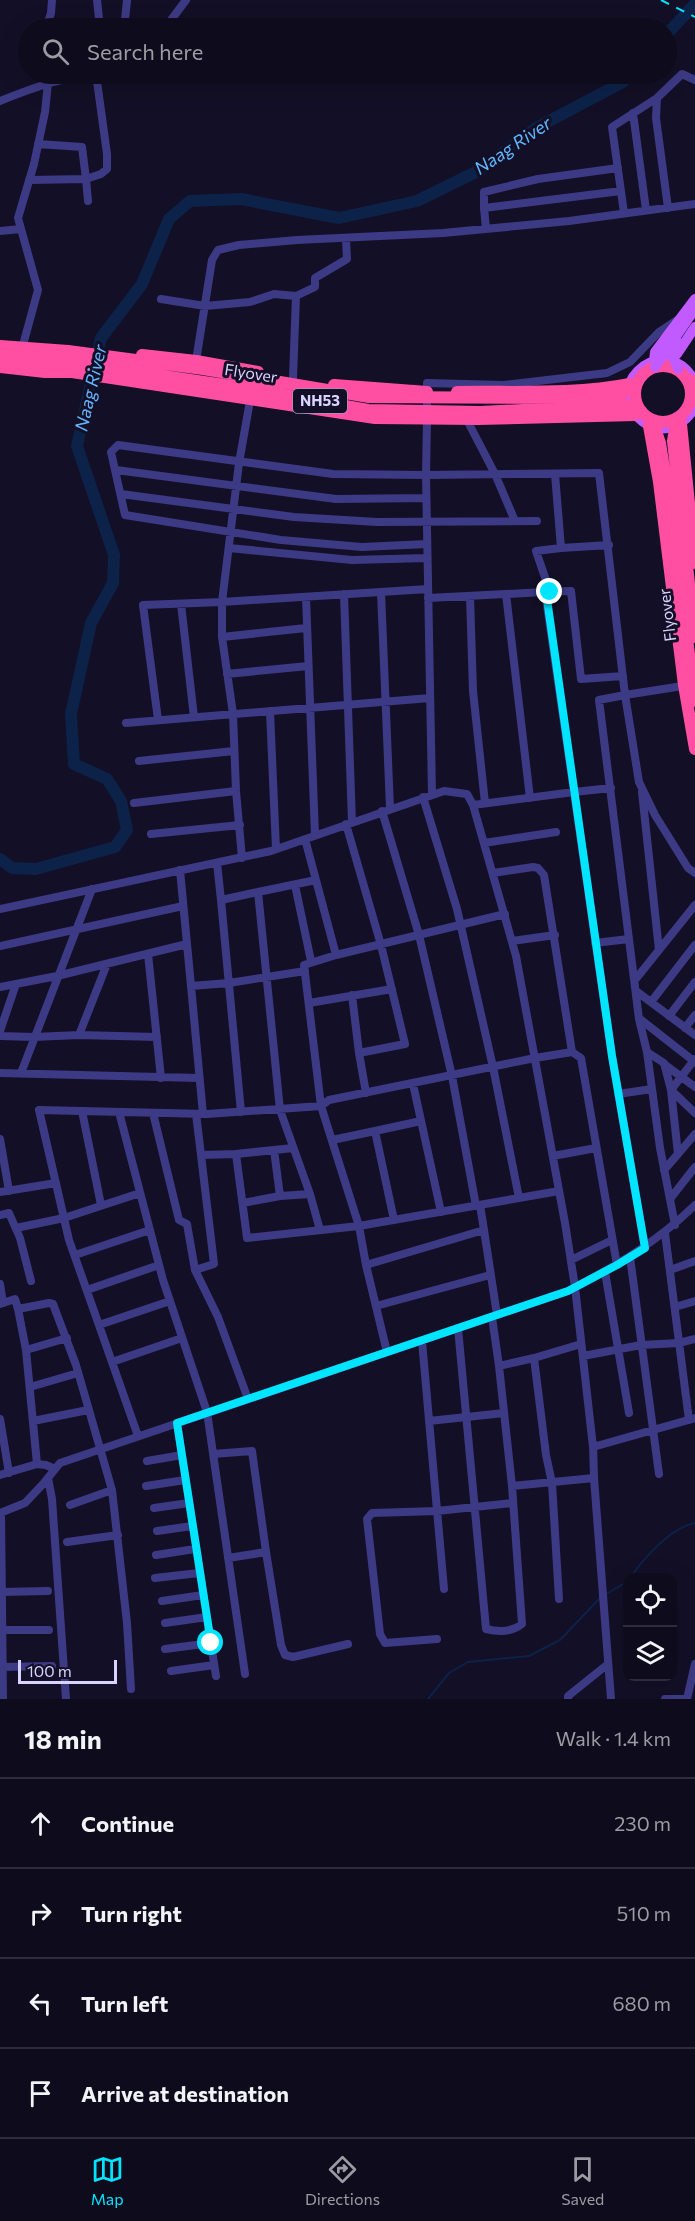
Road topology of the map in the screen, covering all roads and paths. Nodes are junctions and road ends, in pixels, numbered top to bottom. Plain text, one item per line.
1 (52, 0) edge
2 (97, 0) edge
3 (127, 0) edge
4 (186, 0) edge
5 (49, 18) edge
6 (99, 18) edge
7 (125, 18) edge
8 (172, 18) edge
9 (677, 79) edge
10 (695, 80) edge
11 (47, 84) edge
12 (52, 84) edge
13 (97, 84) edge
14 (672, 84) edge
15 (657, 98) junction
16 (0, 101) edge
17 (633, 113) junction
18 (38, 144) junction
19 (618, 168) junction
20 (86, 179) junction
21 (29, 180) junction
22 (621, 191) junction
23 (88, 201) dead end
24 (695, 204) edge
25 (484, 208) junction
26 (668, 208) junction
27 (646, 210) junction
28 (624, 213) junction
29 (21, 229) junction
30 (486, 229) junction
31 (0, 231) edge
32 (345, 239) junction
33 (296, 296) junction
34 (161, 299) dead end
35 (695, 299) edge
36 (205, 306) junction
37 (695, 309) edge
38 (682, 317) junction
39 (695, 321) edge
40 (695, 327) edge
41 (0, 345) edge
42 (23, 345) junction
43 (76, 347) junction
44 (0, 358) edge
45 (654, 360) junction
46 (196, 361) junction
47 (0, 367) edge
48 (679, 367) junction
49 (250, 371) junction
50 (72, 372) junction
51 (293, 378) junction
52 (693, 378) edge
53 (633, 384) junction
54 (604, 389) junction
55 (551, 391) junction
56 (426, 392) junction
57 (251, 397) junction
58 (693, 404) edge
59 (638, 413) junction
60 (553, 416) junction
61 (427, 419) junction
62 (679, 421) junction
63 (650, 423) junction
64 (239, 463) junction
65 (690, 466) edge
66 (116, 470) junction
67 (495, 474) junction
68 (555, 474) junction
69 (426, 475) junction
70 (236, 486) junction
71 (121, 494) junction
72 (426, 498) junction
73 (233, 508) junction
74 (515, 521) junction
75 (537, 521) dead end
76 (427, 522) junction
77 (230, 530) junction
78 (427, 544) junction
79 (609, 545) junction
80 (229, 548) junction
81 (561, 548) junction
82 (428, 558) junction
83 (695, 563) edge
84 (381, 592) junction
85 (548, 592) junction
86 (344, 594) junction
87 (428, 594) junction
88 (506, 594) junction
89 (470, 596) junction
90 (306, 597) junction
91 (222, 602) junction
92 (181, 604) junction
93 (306, 628) junction
94 (222, 637) junction
95 (695, 637) edge
96 (308, 666) junction
97 (227, 674) junction
98 (623, 676) junction
99 (690, 685) edge
100 (625, 694) junction
101 (430, 698) junction
102 (387, 701) junction
103 (695, 701) edge
104 (349, 705) junction
105 (309, 708) junction
106 (270, 711) junction
107 (233, 714) junction
108 (194, 717) junction
109 (158, 720) junction
110 (126, 723) dead end
111 (695, 749) edge
112 (234, 751) junction
113 (140, 761) dead end
114 (641, 785) junction
115 (611, 788) junction
116 (236, 791) junction
117 (574, 792) junction
118 (428, 795) junction
119 (530, 798) junction
120 (134, 802) dead end
121 (485, 803) junction
122 (473, 805) junction
123 (386, 810) junction
124 (349, 823) junction
125 (240, 825) junction
126 (556, 832) dead end
127 (151, 834) dead end
128 (315, 835) junction
129 (304, 839) junction
130 (484, 843) junction
131 (276, 849) junction
132 (242, 858) junction
133 (217, 863) junction
134 (180, 870) junction
135 (494, 873) junction
136 (695, 873) edge
137 (316, 880) junction
138 (296, 885) junction
139 (92, 889) junction
140 (258, 892) junction
141 (221, 900) junction
142 (695, 905) edge
143 (183, 906) junction
144 (0, 909) edge
145 (505, 915) junction
146 (460, 924) junction
147 (76, 929) junction
148 (419, 935) junction
149 (555, 935) junction
150 (629, 939) junction
151 (512, 942) junction
152 (596, 943) junction
153 (187, 944) junction
154 (381, 945) junction
155 (695, 945) edge
156 (0, 946) edge
157 (659, 950) junction
158 (148, 954) junction
159 (336, 955) junction
160 (311, 962) junction
161 (108, 964) junction
162 (305, 971) junction
163 (57, 976) junction
164 (268, 976) junction
165 (635, 980) junction
166 (695, 982) edge
167 (229, 983) junction
168 (16, 984) junction
169 (191, 986) junction
170 (0, 987) edge
171 (392, 989) junction
172 (636, 991) junction
173 (352, 995) junction
174 (651, 1002) junction
175 (309, 1003) junction
176 (695, 1015) edge
177 (669, 1016) junction
178 (639, 1019) junction
179 (685, 1028) junction
180 (0, 1031) edge
181 (79, 1035) junction
182 (695, 1035) edge
183 (0, 1036) edge
184 (34, 1037) junction
185 (157, 1037) junction
186 (573, 1052) junction
187 (647, 1052) junction
188 (359, 1053) junction
189 (535, 1058) junction
190 (694, 1060) edge
191 (664, 1064) junction
192 (493, 1067) junction
193 (0, 1073) edge
194 (21, 1073) junction
195 (452, 1076) junction
196 (681, 1076) junction
197 (161, 1078) junction
198 (199, 1078) junction
199 (413, 1083) junction
200 (695, 1087) edge
201 (652, 1089) junction
202 (671, 1090) junction
203 (366, 1093) junction
204 (618, 1094) junction
205 (321, 1106) junction
206 (280, 1110) junction
207 (82, 1111) junction
208 (119, 1112) junction
209 (241, 1112) junction
210 (153, 1113) junction
211 (695, 1113) edge
212 (199, 1114) junction
213 (421, 1121) junction
214 (375, 1131) junction
215 (695, 1134) edge
216 (0, 1139) edge
217 (332, 1140) junction
218 (293, 1148) junction
219 (596, 1149) junction
220 (274, 1150) junction
221 (236, 1154) junction
222 (678, 1154) junction
223 (201, 1155) junction
224 (553, 1156) junction
225 (695, 1167) edge
226 (664, 1170) junction
227 (56, 1183) junction
228 (559, 1191) junction
229 (5, 1192) edge
230 (140, 1193) junction
231 (310, 1194) junction
232 (280, 1196) junction
233 (519, 1198) junction
234 (670, 1199) junction
235 (243, 1203) junction
236 (101, 1205) junction
237 (478, 1205) junction
238 (695, 1205) edge
239 (441, 1212) junction
240 (0, 1215) edge
241 (64, 1218) junction
242 (394, 1220) junction
243 (675, 1225) junction
244 (359, 1226) junction
245 (16, 1228) junction
246 (150, 1230) junction
247 (320, 1230) junction
248 (484, 1230) junction
249 (665, 1233) junction
250 (612, 1240) junction
251 (645, 1248) junction
252 (75, 1255) junction
253 (630, 1257) junction
254 (571, 1260) junction
255 (695, 1261) edge
256 (159, 1265) junction
257 (366, 1265) junction
258 (617, 1265) junction
259 (195, 1270) junction
260 (670, 1270) junction
261 (605, 1272) junction
262 (490, 1275) junction
263 (31, 1281) dead end
264 (0, 1284) edge
265 (575, 1287) junction
266 (87, 1290) junction
267 (170, 1301) junction
268 (695, 1301) edge
269 (2, 1303) edge
270 (376, 1306) junction
271 (675, 1307) junction
272 (18, 1309) junction
273 (495, 1316) junction
274 (99, 1325) junction
275 (458, 1328) junction
276 (67, 1338) junction
277 (182, 1338) junction
278 (695, 1339) edge
279 (422, 1341) junction
280 (679, 1343) junction
281 (581, 1344) junction
282 (641, 1346) junction
283 (26, 1350) junction
284 (618, 1350) junction
285 (387, 1352) junction
286 (583, 1356) junction
287 (534, 1358) junction
288 (112, 1362) junction
289 (499, 1366) junction
290 (78, 1373) junction
291 (695, 1380) edge
292 (685, 1383) junction
293 (30, 1387) junction
294 (248, 1399) junction
295 (88, 1410) junction
296 (207, 1412) junction
297 (504, 1413) junction
298 (628, 1413) dead end
299 (465, 1417) junction
300 (0, 1419) edge
301 (692, 1419) edge
302 (33, 1421) junction
303 (429, 1421) junction
304 (177, 1423) junction
305 (653, 1430) junction
306 (138, 1436) junction
307 (593, 1442) junction
308 (99, 1449) junction
309 (213, 1454) junction
310 (182, 1455) junction
311 (147, 1461) dead end
312 (37, 1464) junction
313 (55, 1469) junction
314 (4, 1474) edge
315 (659, 1474) dead end
316 (48, 1478) junction
317 (594, 1478) junction
318 (185, 1480) junction
319 (552, 1483) junction
320 (147, 1486) dead end
321 (512, 1486) junction
322 (112, 1490) junction
323 (189, 1503) junction
324 (513, 1503) junction
325 (70, 1504) dead end
326 (474, 1507) junction
327 (153, 1508) dead end
328 (437, 1510) junction
329 (0, 1513) edge
330 (192, 1526) junction
331 (157, 1531) dead end
332 (118, 1535) junction
333 (67, 1542) dead end
334 (195, 1549) junction
335 (266, 1552) junction
336 (156, 1555) dead end
337 (228, 1558) junction
338 (199, 1573) junction
339 (155, 1578) dead end
340 (444, 1589) dead end
341 (48, 1591) dead end
342 (2, 1592) junction
343 (203, 1595) junction
344 (559, 1599) dead end
345 (162, 1602) dead end
346 (207, 1617) junction
347 (165, 1623) dead end
348 (2, 1630) junction
349 (50, 1630) dead end
350 (437, 1640) dead end
351 (211, 1643) junction
352 (348, 1644) dead end
353 (165, 1649) dead end
354 (609, 1664) junction
355 (695, 1664) edge
356 (214, 1665) junction
357 (52, 1666) dead end
358 (2, 1667) junction
359 (171, 1671) dead end
360 (245, 1674) dead end
361 (216, 1676) dead end
362 (131, 1689) dead end
363 (1, 1698) edge
364 (11, 1699) edge
365 (66, 1699) edge
366 (568, 1699) edge
367 (611, 1699) edge
368 (666, 1699) edge
369 (687, 1699) edge

1 - 5 street
2 - 6 street
3 - 7 street
4 - 8 street
9 - 10 street
11 - 16 street
12 - 18 street
13 - 20 street
14 - 15 street
15 - 17 street
15 - 26 street
17 - 19 street
17 - 27 street
18 - 20 street
18 - 21 street
19 - 22 street
19 - 25 street
20 - 21 street
20 - 23 street
21 - 29 street
22 - 25 street
22 - 28 street
24 - 26 street
25 - 30 street
26 - 27 street
27 - 28 street
28 - 30 street
29 - 31 street
29 - 42 street
30 - 32 street
32 - 33 street
32 - 36 street
33 - 36 street
33 - 51 street
34 - 36 street
35 - 38 main road
36 - 46 street
37 - 45 main road, bridge
38 - 45 main road
38 - 56 street
39 - 48 main road, bridge
40 - 48 main road
41 - 42 highway, NH53
41 - 53 highway, Flyover / NH53, bridge
42 - 43 highway, NH53
43 - 46 highway, NH53
43 - 50 highway
44 - 59 highway, Flyover / NH53, bridge
45 - 48 highway, bridge
45 - 53 highway, Flyover / NH53
45 - 54 main road
46 - 49 highway, NH53
47 - 50 highway, NH53
48 - 52 highway, bridge
49 - 51 highway, NH53
49 - 57 street
50 - 57 highway, NH53
51 - 56 highway, NH53
52 - 58 highway
53 - 54 highway, NH53
53 - 59 highway
54 - 55 highway, NH53
55 - 56 highway, NH53
55 - 60 highway
56 - 61 street
57 - 61 highway, NH53
57 - 64 street
58 - 62 highway
59 - 60 highway, NH53
59 - 63 highway, Flyover / NH53, bridge
60 - 61 highway, NH53
61 - 67 street
61 - 69 street
62 - 63 highway
62 - 65 highway
62 - 95 highway, Flyover, bridge
63 - 99 highway
63 - 103 highway, Flyover, bridge
64 - 66 street
64 - 69 street
64 - 70 street
65 - 83 highway
66 - 70 street
66 - 71 street
67 - 68 street
67 - 69 street
67 - 74 street
68 - 79 street
68 - 81 street
69 - 72 street
70 - 72 street
70 - 73 street
71 - 73 street
71 - 77 street
72 - 76 street
73 - 76 street
73 - 77 street
74 - 75 street
74 - 76 street
76 - 78 street
77 - 78 street
77 - 80 street
78 - 82 street
79 - 81 street
79 - 98 street
80 - 82 street
80 - 91 street
81 - 85 street
82 - 87 street
84 - 86 street
84 - 87 street
84 - 102 street
85 - 88 street
85 - 98 street
85 - 117 street
86 - 90 street
86 - 104 street
87 - 89 street
87 - 101 street
88 - 89 street
88 - 119 street
89 - 121 street
90 - 91 street
90 - 93 street
91 - 92 street
91 - 94 street
92 - 108 street
92 - 109 street
93 - 94 street
93 - 96 street
94 - 97 street
96 - 97 street
96 - 105 street
97 - 107 street
98 - 100 street
99 - 100 street
99 - 111 highway
100 - 114 street
100 - 115 street
101 - 102 street
101 - 118 street
102 - 104 street
102 - 123 street
104 - 105 street
104 - 124 street
105 - 106 street
105 - 128 street
106 - 107 street
106 - 131 street
107 - 108 street
107 - 112 street
108 - 109 street
109 - 110 street
112 - 113 street
112 - 116 street
114 - 136 street
114 - 157 street
115 - 117 street
115 - 150 street
116 - 120 street
116 - 125 street
117 - 119 street
117 - 152 street
118 - 122 street
118 - 123 street
118 - 146 street
119 - 121 street
121 - 122 street
122 - 130 street
123 - 124 street
123 - 148 street
124 - 128 street
124 - 154 street
125 - 127 street
125 - 132 street
126 - 130 street
128 - 129 street
129 - 131 street
129 - 137 street
130 - 135 street
131 - 132 street
132 - 133 street
133 - 134 street
133 - 141 street
134 - 139 street
134 - 143 street
135 - 145 street
135 - 149 street
137 - 138 street
137 - 159 street
138 - 140 street
138 - 160 street
139 - 144 street
139 - 147 street
140 - 141 street
140 - 164 street
141 - 167 street
142 - 157 street
143 - 147 street
143 - 153 street
145 - 146 street
145 - 151 street
146 - 148 street
146 - 192 street
147 - 156 street
147 - 163 street
148 - 154 street
148 - 195 street
149 - 151 street
149 - 186 street
150 - 152 street
150 - 165 street
151 - 189 street
152 - 204 street
153 - 158 street
153 - 169 street
154 - 159 street
154 - 171 street
155 - 174 street
157 - 165 street
158 - 161 street
158 - 185 street
159 - 160 street
160 - 162 street
161 - 163 street
161 - 181 street
162 - 164 street
162 - 175 street
163 - 168 street
163 - 184 street
164 - 167 street
164 - 206 street
165 - 172 street
166 - 177 street
167 - 169 street
167 - 209 street
168 - 170 street
168 - 180 street
169 - 198 street
171 - 173 street
171 - 188 street
172 - 174 street
172 - 178 street
173 - 175 street
173 - 188 street
174 - 177 street
175 - 205 street
176 - 179 street
177 - 179 street
178 - 187 street
178 - 190 street
179 - 182 street
181 - 184 street
181 - 185 street
183 - 184 street
184 - 194 street
185 - 197 street
186 - 189 street
186 - 219 street
187 - 191 street
187 - 201 street
188 - 203 street
189 - 192 street
189 - 224 street
190 - 196 street
191 - 196 street
191 - 202 street
192 - 195 street
192 - 233 street
193 - 194 street
194 - 197 street
195 - 199 street
195 - 237 street
196 - 200 street
196 - 202 street
197 - 198 street
198 - 212 street
199 - 203 street
199 - 213 street
201 - 204 street
201 - 226 street
202 - 211 street
202 - 222 street
203 - 205 street
204 - 251 street
205 - 206 street
205 - 217 street
206 - 209 street
206 - 218 street
207 - 208 street
207 - 227 street
207 - 236 street
208 - 210 street
208 - 230 street
209 - 212 street
210 - 212 street
210 - 259 street
212 - 223 street
213 - 214 street
213 - 239 street
214 - 217 street
214 - 242 street
215 - 222 street
216 - 229 street
217 - 244 street
218 - 220 street
218 - 231 street
219 - 224 street
219 - 250 street
220 - 221 street
220 - 232 street
221 - 223 street
221 - 235 street
222 - 226 street
223 - 259 street
224 - 228 street
225 - 234 street
226 - 234 street
227 - 229 street
227 - 241 street
228 - 233 street
228 - 254 street
230 - 236 street
230 - 246 street
231 - 232 street
231 - 247 street
232 - 235 street
233 - 237 street
234 - 243 street
235 - 247 street
236 - 241 street
237 - 239 street
237 - 248 street
238 - 243 street
239 - 242 street
240 - 245 street
241 - 245 street
241 - 252 street
242 - 244 street
243 - 249 street
244 - 247 street
244 - 257 street
245 - 263 street
246 - 252 street
246 - 256 street
248 - 257 street
248 - 262 street
249 - 251 street
249 - 260 street
250 - 254 street
250 - 258 street
251 - 253 street
252 - 266 street
253 - 258 street
253 - 282 street
254 - 265 street
255 - 260 street
256 - 266 street
256 - 267 street
257 - 270 street
258 - 261 street
259 - 294 street
260 - 271 street
261 - 265 street
261 - 284 street
262 - 270 street
262 - 273 street
264 - 269 street
265 - 273 street
265 - 281 street
266 - 274 street
267 - 274 street
267 - 277 street
268 - 271 street
269 - 272 street
270 - 285 street
271 - 280 street
272 - 276 street
272 - 283 street
273 - 275 street
273 - 289 street
274 - 288 street
275 - 279 street
275 - 299 street
276 - 283 street
276 - 290 street
277 - 288 street
277 - 296 street
278 - 280 street
279 - 285 street
279 - 303 street
280 - 282 street
280 - 292 street
281 - 286 street
281 - 287 street
282 - 284 street
282 - 305 street
283 - 293 street
284 - 286 street
284 - 298 street
285 - 294 street
286 - 307 street
287 - 289 street
287 - 319 street
288 - 306 street
289 - 297 street
290 - 293 street
290 - 295 street
291 - 292 street
292 - 301 street
293 - 302 street
294 - 296 street
295 - 302 street
295 - 308 street
296 - 304 street
296 - 309 street
297 - 299 street
297 - 321 street
299 - 303 street
299 - 326 street
300 - 314 street
301 - 305 street
302 - 312 street
303 - 328 street
304 - 306 street
304 - 310 street
305 - 307 street
305 - 315 street
306 - 308 street
307 - 317 street
308 - 313 street
308 - 322 street
309 - 335 street
309 - 337 street
310 - 311 street
310 - 318 street
312 - 313 street
312 - 314 street
313 - 316 street
316 - 329 street
316 - 365 street
317 - 319 street
317 - 354 street
318 - 320 street
318 - 323 street
319 - 321 street
319 - 344 street
321 - 324 street
322 - 325 street
322 - 332 street
323 - 327 street
323 - 330 street
324 - 326 street
324 - 326 street
326 - 328 street
328 - 340 street
328 - 350 street
329 - 342 street
330 - 331 street
330 - 334 street
332 - 333 street
332 - 362 street
334 - 336 street
334 - 338 street
335 - 337 street
335 - 352 street
337 - 360 street
338 - 339 street
338 - 343 street
341 - 342 street
342 - 348 street
343 - 345 street
343 - 346 street
346 - 347 street
346 - 351 street
348 - 349 street
348 - 358 street
351 - 353 street
351 - 356 street
354 - 366 street
354 - 367 street
355 - 369 street
356 - 359 street
356 - 361 street
357 - 358 street
358 - 363 street
363 - 364 street
368 - 369 street

